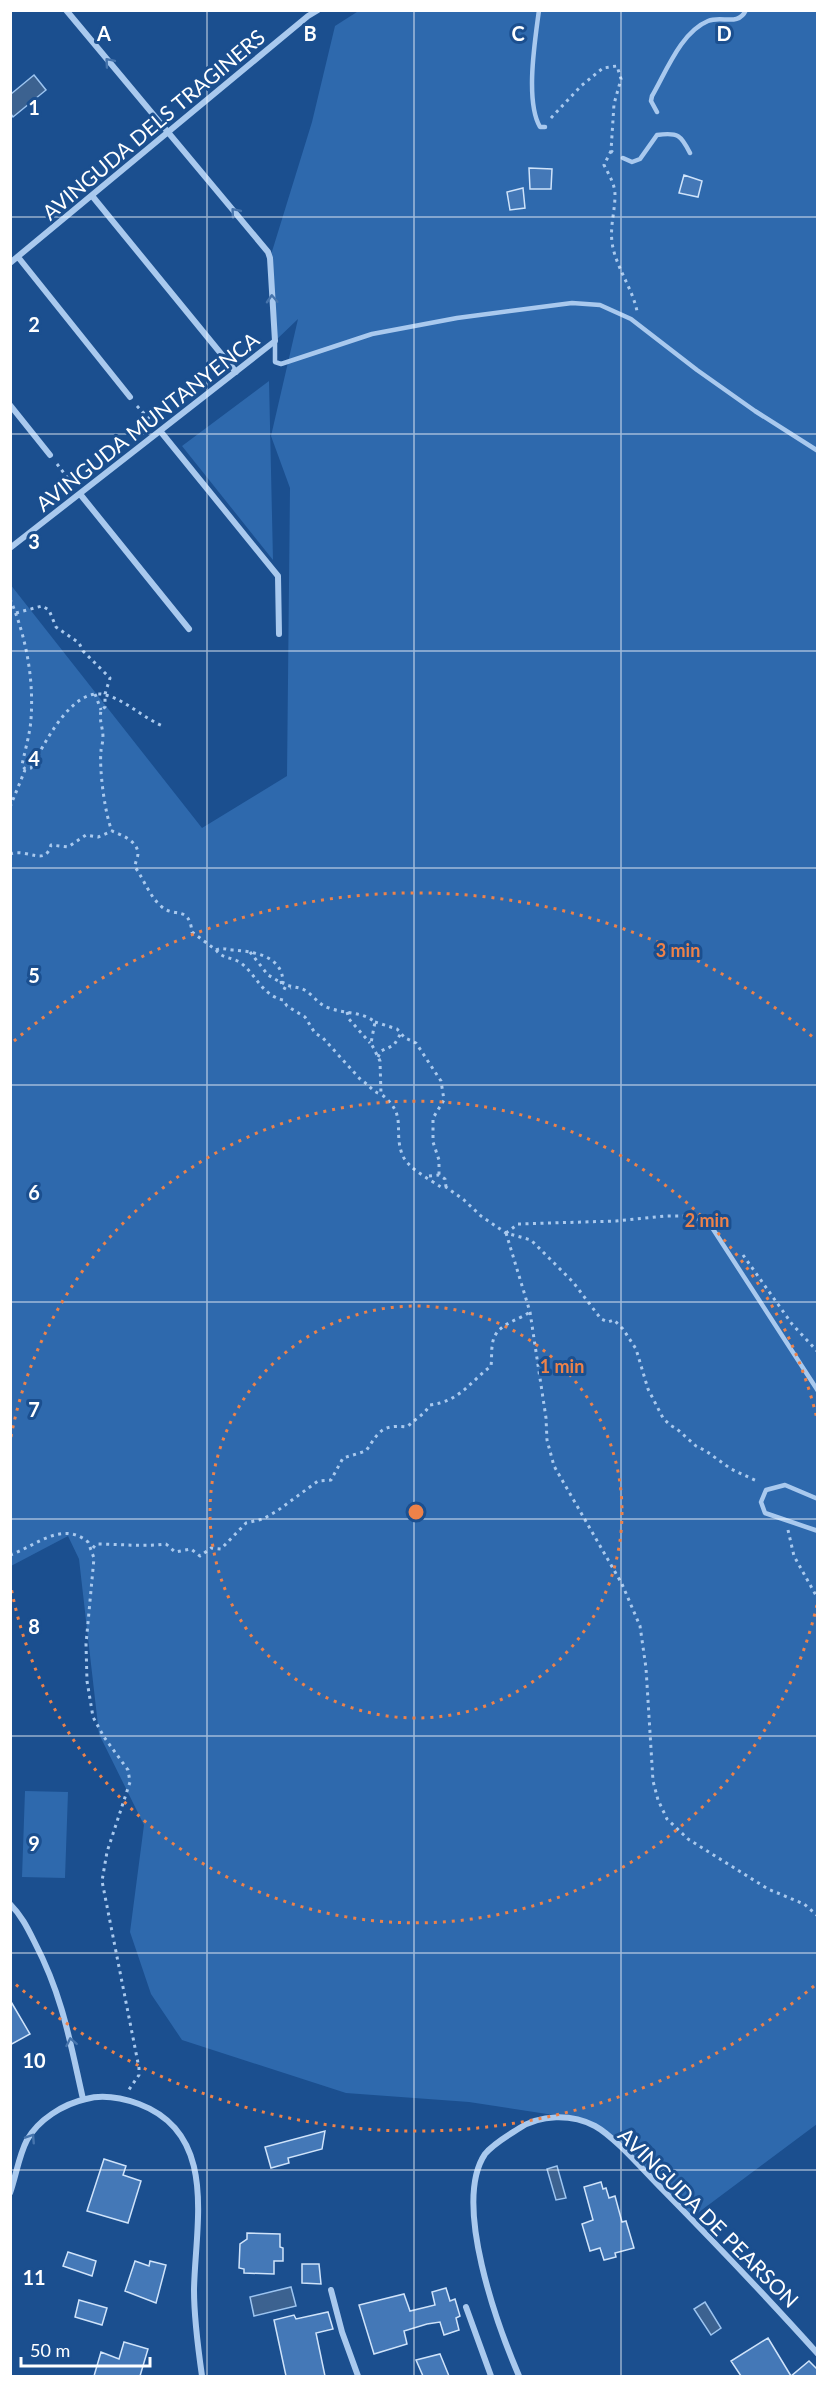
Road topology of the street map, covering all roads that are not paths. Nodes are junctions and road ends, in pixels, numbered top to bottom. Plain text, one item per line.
1 (66, 10) edge
2 (318, 10) edge
3 (539, 10) edge
4 (746, 10) edge
5 (657, 112) dead end
6 (545, 127) road end
7 (170, 133) junction
8 (690, 153) dead end
9 (623, 158) road end
10 (93, 197) junction
11 (18, 256) junction
12 (10, 263) edge
13 (275, 341) junction
14 (236, 372) junction
15 (130, 398) road end
16 (10, 405) edge
17 (161, 432) junction
18 (818, 451) edge
19 (50, 455) road end
20 (80, 494) junction
21 (10, 548) edge
22 (189, 628) dead end
23 (279, 634) dead end
24 (711, 1226) road end
25 (818, 1391) edge
26 (818, 1499) edge
27 (818, 1531) edge
28 (10, 1904) edge
29 (83, 2099) junction
30 (10, 2193) edge
31 (331, 2290) dead end
32 (466, 2307) dead end
33 (818, 2354) edge
34 (202, 2376) edge
35 (358, 2376) edge
36 (491, 2376) edge
37 (519, 2376) edge

7 -> 1 street
2 - 7 street, AVINGUDA DELS TRAGINERS
3 - 6 lane
4 - 5 lane
7 - 10 street, AVINGUDA DELS TRAGINERS
13 -> 7 street
8 - 9 lane
10 - 11 street, AVINGUDA DELS TRAGINERS
10 - 14 street
11 - 12 street, AVINGUDA DELS TRAGINERS
11 - 15 street
13 - 14 street, AVINGUDA MUNTANYENCA
13 - 18 lane
14 - 17 street, AVINGUDA MUNTANYENCA
16 - 19 street
17 - 20 street, AVINGUDA MUNTANYENCA
17 - 23 street
20 - 21 street, AVINGUDA MUNTANYENCA
20 - 22 street
24 - 25 lane
26 - 27 lane
29 -> 28 street
30 -> 29 street
29 - 34 street
31 - 35 street
32 - 36 street
33 - 37 street, AVINGUDA DE PEARSON

